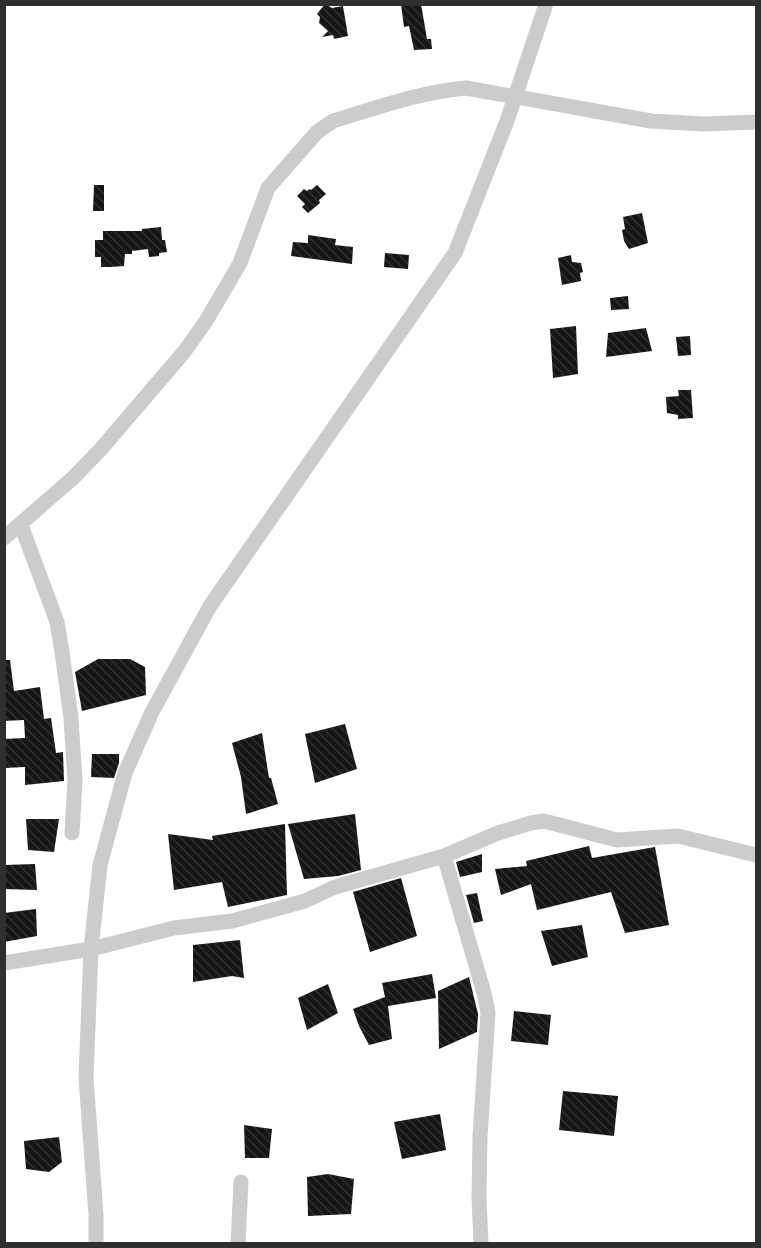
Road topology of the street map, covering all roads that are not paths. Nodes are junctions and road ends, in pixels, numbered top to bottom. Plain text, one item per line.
1 (546, 4) edge
2 (514, 97) junction
3 (756, 122) edge
4 (21, 525) junction
5 (4, 538) edge
6 (72, 833) dead end
7 (756, 855) edge
8 (444, 856) junction
9 (91, 949) junction
10 (4, 963) edge
11 (242, 1182) dead end
12 (96, 1244) edge
13 (238, 1244) edge
14 (481, 1244) edge

1 - 2 street
2 - 3 street
2 - 4 street
2 - 9 street
4 - 5 street
4 - 6 street
7 - 8 street
8 - 9 street
8 - 14 street
9 - 10 street
9 - 12 street
11 - 13 street

